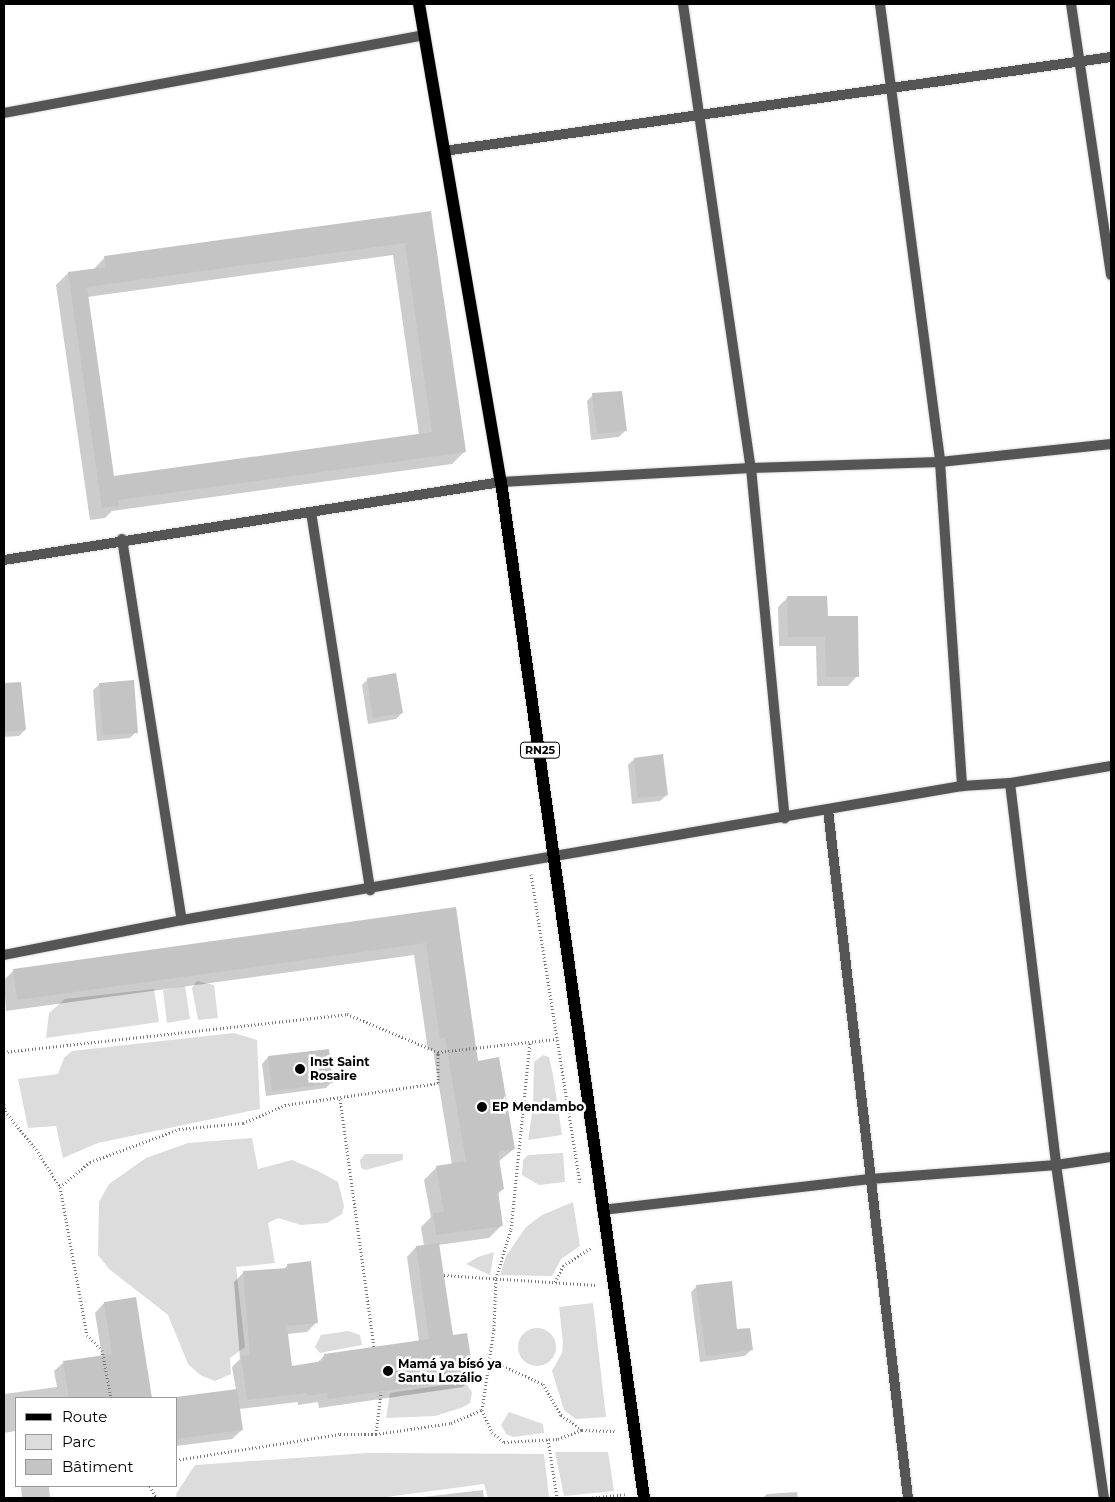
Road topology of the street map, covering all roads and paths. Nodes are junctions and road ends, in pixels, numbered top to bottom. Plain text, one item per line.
1 (419, 4) edge
2 (683, 4) edge
3 (880, 4) edge
4 (1071, 4) edge
5 (424, 34) junction
6 (1111, 57) edge
7 (1078, 61) junction
8 (891, 87) junction
9 (4, 113) edge
10 (699, 115) junction
11 (444, 151) junction
12 (1111, 275) edge
13 (1111, 444) edge
14 (940, 462) junction
15 (751, 468) junction
16 (501, 482) junction
17 (311, 512) junction
18 (122, 539) junction
19 (4, 560) edge
20 (1111, 766) edge
21 (1010, 783) junction
22 (962, 786) junction
23 (828, 810) junction
24 (785, 818) junction
25 (556, 857) junction
26 (529, 862) junction
27 (370, 890) junction
28 (182, 920) junction
29 (4, 955) edge
30 (556, 1039) junction
31 (530, 1042) junction
32 (4, 1052) edge
33 (438, 1052) junction
34 (340, 1099) junction
35 (4, 1104) edge
36 (1111, 1157) edge
37 (1056, 1165) junction
38 (870, 1179) junction
39 (580, 1184) dead end
40 (60, 1187) junction
41 (602, 1210) junction
42 (589, 1239) dead end
43 (590, 1248) junction
44 (592, 1257) dead end
45 (444, 1275) dead end
46 (595, 1276) dead end
47 (496, 1278) junction
48 (556, 1282) junction
49 (596, 1285) junction
50 (598, 1292) dead end
51 (374, 1347) dead end
52 (490, 1360) junction
53 (381, 1392) dead end
54 (111, 1397) edge
55 (482, 1410) junction
56 (617, 1422) dead end
57 (582, 1430) junction
58 (618, 1432) junction
59 (376, 1434) junction
60 (548, 1440) junction
61 (620, 1440) dead end
62 (178, 1460) edge
63 (626, 1484) dead end
64 (628, 1493) junction
65 (557, 1498) edge
66 (589, 1498) edge
67 (628, 1498) edge
68 (644, 1498) edge
69 (908, 1498) edge
70 (1104, 1498) edge

1 - 5 main road, RN25
2 - 10 street
3 - 8 street
4 - 7 street
5 - 9 street
5 - 11 main road, RN25
6 - 7 street
7 - 8 street
7 - 12 street
8 - 10 street
8 - 14 street
10 - 11 street
10 - 15 street
11 - 16 main road, RN25
13 - 14 street
14 - 15 street
14 - 22 street
15 - 16 street
15 - 24 street
16 - 17 street
16 - 25 main road, RN25
17 - 18 street
17 - 27 street
18 - 19 street
18 - 28 street
20 - 21 street
21 - 22 street
21 - 37 street
22 - 23 street
23 - 24 street
23 - 38 street
24 - 25 street
25 - 26 street
25 - 41 main road, RN25
26 - 27 street
26 - 30 path
27 - 28 street
28 - 29 street
30 - 31 path
30 - 39 path
31 - 33 path
31 - 47 path
32 - 33 path
33 - 34 path
34 - 40 path
34 - 51 path
35 - 40 path
36 - 37 street
37 - 38 street
37 - 70 street
38 - 41 street
38 - 69 street
40 - 54 path
41 - 68 main road, RN25
42 - 43 path
43 - 44 path
43 - 48 path
45 - 47 path
46 - 49 path
47 - 48 path
47 - 52 path
48 - 49 path
49 - 50 path
52 - 55 path
52 - 57 path
53 - 59 path
55 - 59 path
55 - 60 path
56 - 58 path
57 - 58 path
57 - 60 path
58 - 61 path
59 - 62 path
60 - 65 path
63 - 64 path
64 - 66 path
64 - 67 path

